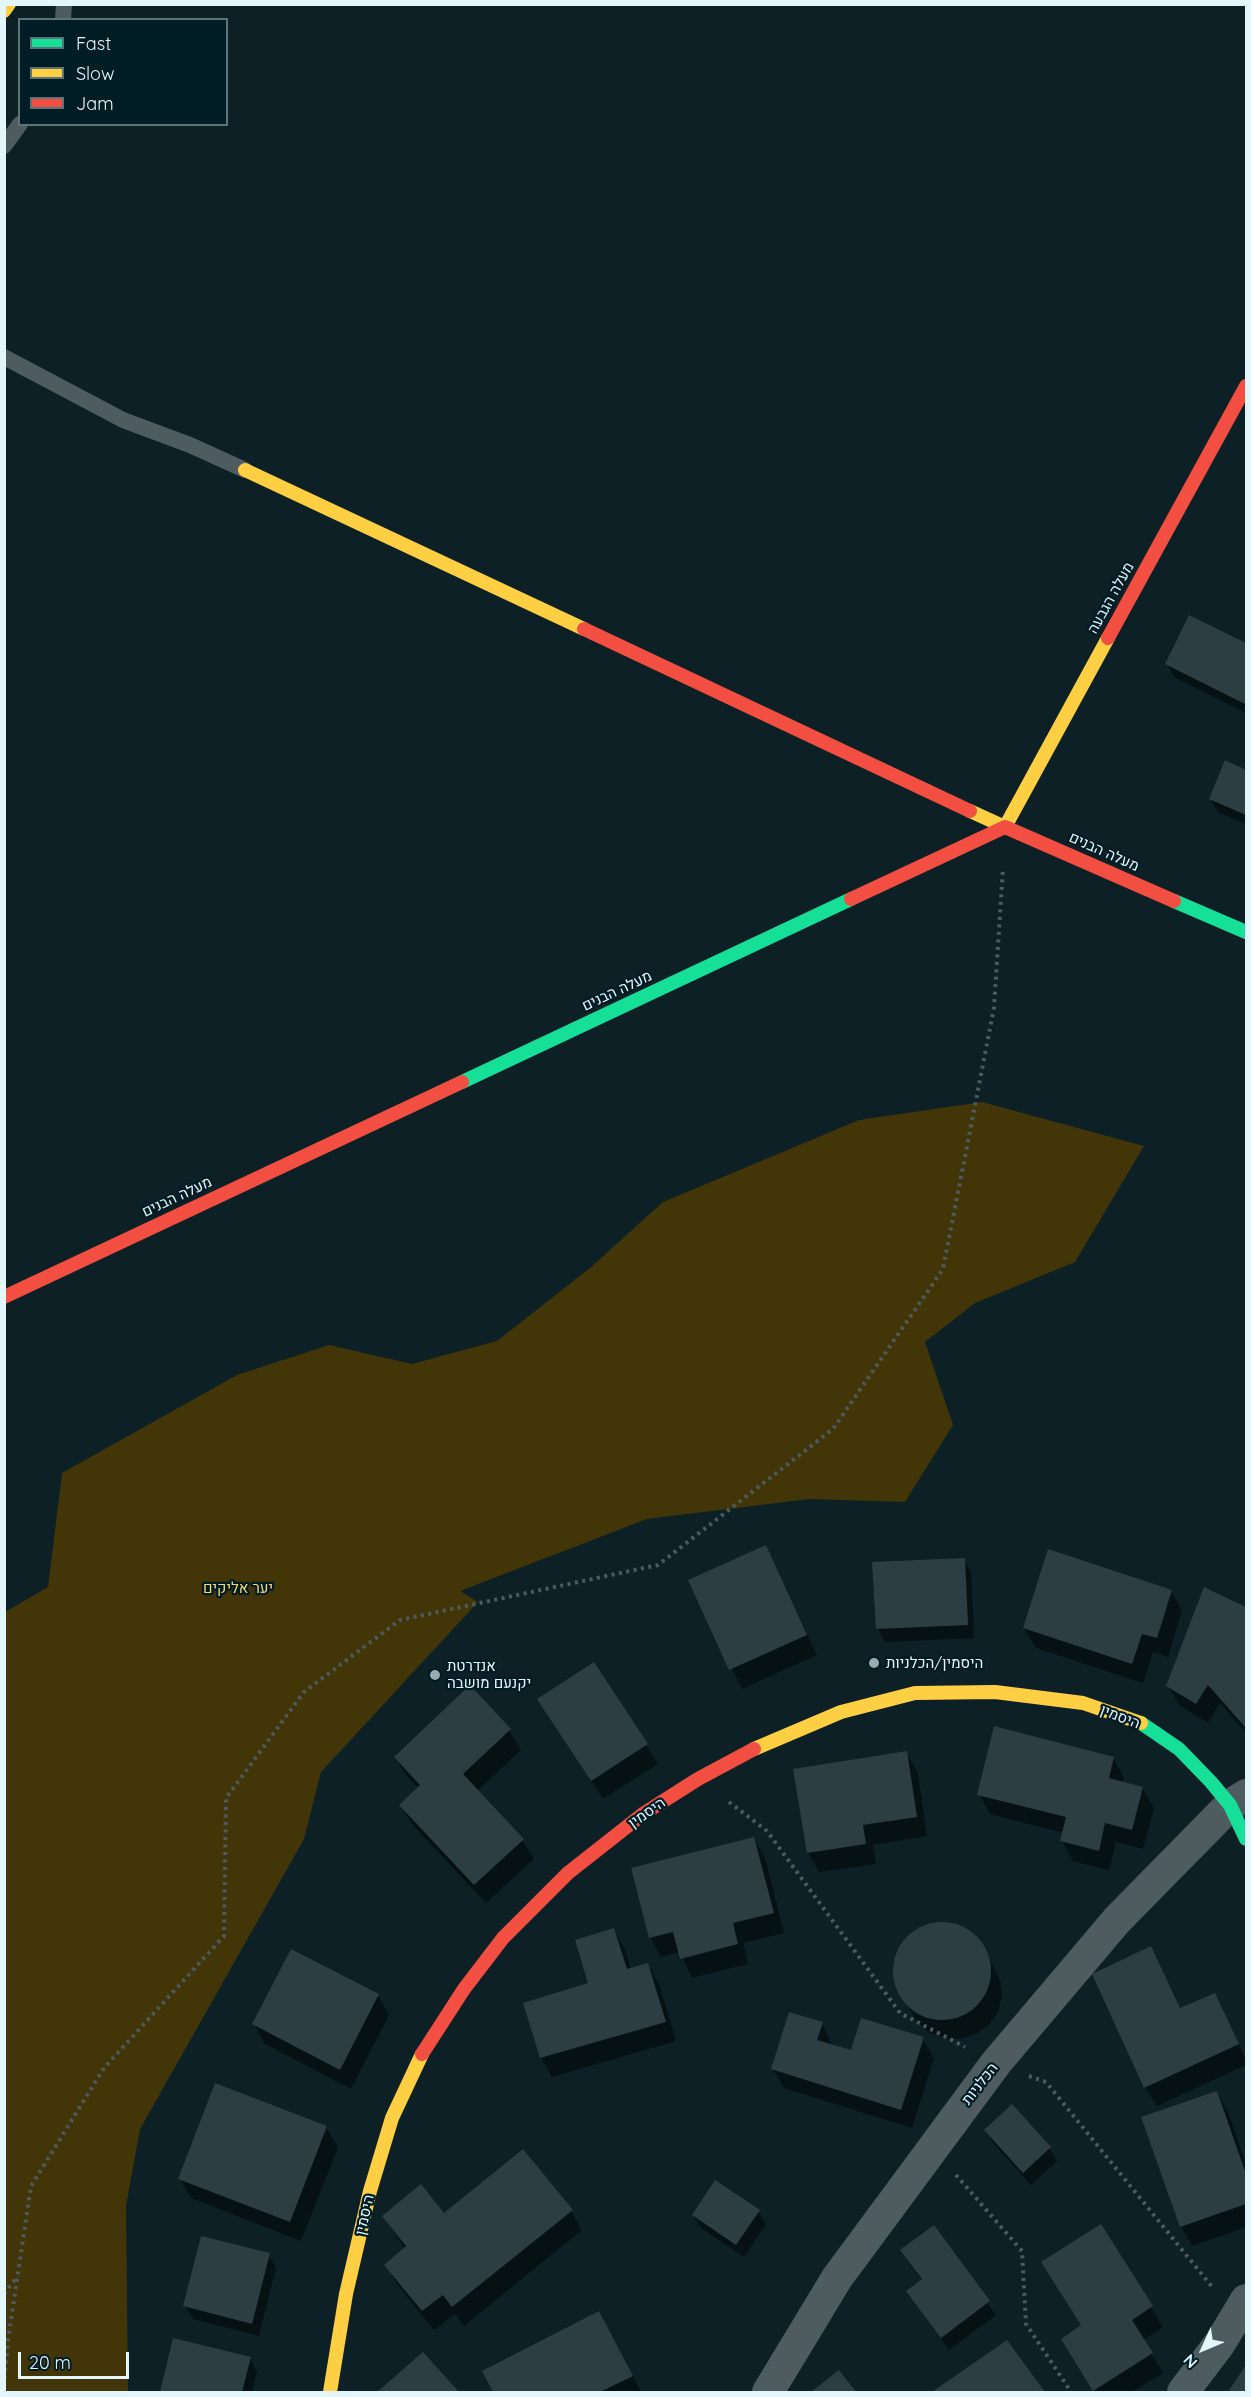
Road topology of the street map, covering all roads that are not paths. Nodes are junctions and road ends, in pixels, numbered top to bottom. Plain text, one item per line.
1 (9, 4) edge
2 (4, 11) edge
3 (19, 126) edge
4 (4, 146) edge
5 (4, 357) edge
6 (1246, 386) edge
7 (245, 470) joint
8 (1005, 827) junction
9 (1246, 932) edge
10 (4, 1297) edge
11 (1238, 1800) edge
12 (1246, 1839) edge
13 (1246, 2300) edge
14 (330, 2392) edge
15 (768, 2392) edge
16 (1183, 2392) edge

1 - 2 street
3 - 4 lane
5 - 7 lane
6 - 8 street, מעלה הגבעה
7 - 8 street
8 - 9 street, מעלה הבנים
8 - 10 street, מעלה הבנים
11 - 12 street, היסמין
11 - 14 street, היסמין
11 - 15 street, הכלניות
13 - 16 street

